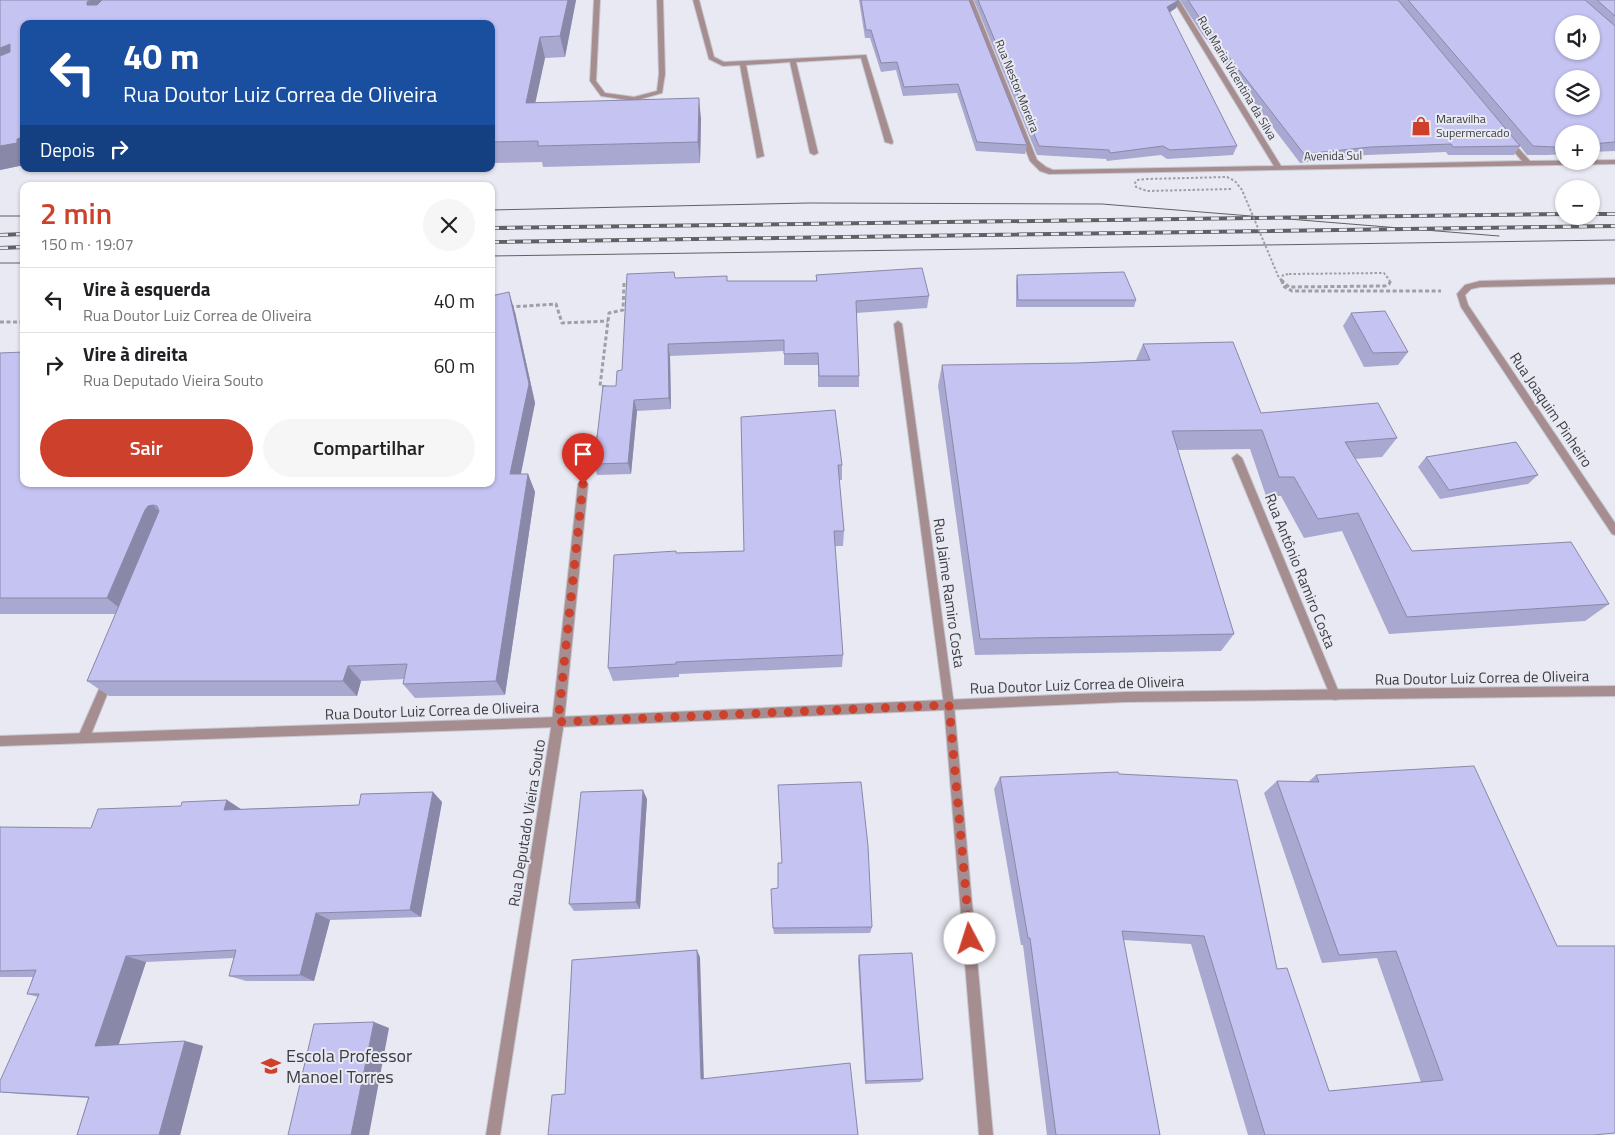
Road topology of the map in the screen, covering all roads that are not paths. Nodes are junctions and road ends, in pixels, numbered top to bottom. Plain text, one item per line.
1 (597, 0) edge
2 (660, 0) edge
3 (696, 0) edge
4 (970, 0) edge
5 (1176, 0) edge
6 (792, 61) junction
7 (742, 65) junction
8 (1504, 134) edge
9 (888, 142) dead end
10 (814, 153) dead end
11 (760, 156) dead end
12 (1615, 162) edge
13 (1528, 164) junction
14 (1279, 168) junction
15 (1052, 172) joint
16 (1615, 281) edge
17 (898, 324) dead end
18 (1237, 458) edge
19 (583, 484) road end
20 (1615, 531) edge
21 (110, 674) edge
22 (1615, 691) edge
23 (1335, 695) junction
24 (949, 705) junction
25 (558, 722) junction
26 (84, 737) junction
27 (0, 741) edge
28 (493, 1135) edge
29 (986, 1135) edge

1 - 2 street
3 - 7 street
4 - 15 street, Rua Nestor Moreira
5 - 14 street, Rua Maria Vicentina da Silva
6 - 7 street
6 - 9 street
6 - 10 street
7 - 11 street
8 - 13 street
12 - 13 street, Avenida Sul
13 - 14 street, Avenida Sul
14 - 15 street, Avenida Sul
16 - 20 street, Rua Joaquim Pinheiro
17 - 24 street, Rua Jaime Ramiro Costa
18 - 23 street, Rua Antônio Ramiro Costa
19 - 25 street, Rua Deputado Vieira Souto
21 - 26 street
22 - 23 street, Rua Doutor Luiz Correa de Oliveira
23 - 24 street, Rua Doutor Luiz Correa de Oliveira
24 - 25 street, Rua Doutor Luiz Correa de Oliveira
24 - 29 street, Rua Jaime Ramiro Costa
25 - 26 street, Rua Doutor Luiz Correa de Oliveira
25 - 28 street, Rua Deputado Vieira Souto
26 - 27 street, Rua Doutor Luiz Correa de Oliveira

